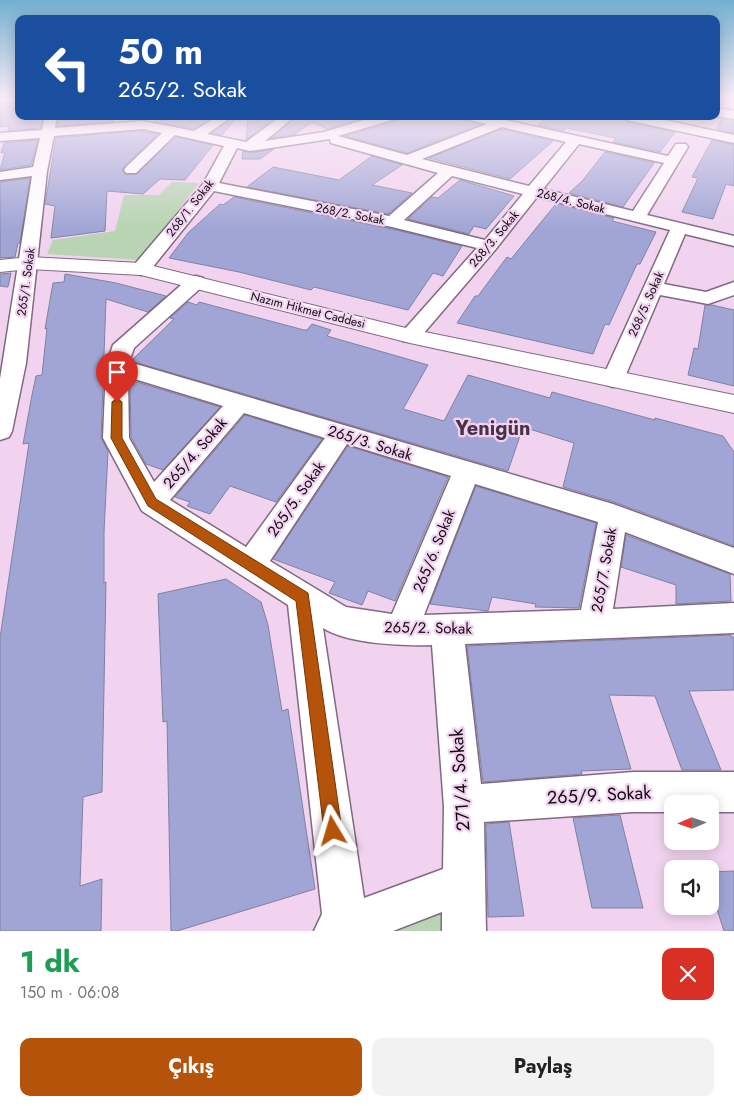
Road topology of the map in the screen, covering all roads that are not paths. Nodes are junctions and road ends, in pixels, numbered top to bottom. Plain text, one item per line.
1 (46, 143) edge
2 (159, 143) edge
3 (254, 143) edge
4 (275, 143) edge
5 (348, 143) edge
6 (450, 143) edge
7 (572, 143) edge
8 (591, 143) edge
9 (683, 143) edge
10 (232, 144) joint
11 (250, 147) junction
12 (408, 160) junction
13 (672, 161) junction
14 (131, 170) dead end
15 (40, 171) junction
16 (448, 171) junction
17 (0, 176) edge
18 (210, 186) junction
19 (533, 192) junction
20 (637, 218) junction
21 (392, 222) junction
22 (678, 229) junction
23 (734, 241) edge
24 (489, 246) junction
25 (29, 262) junction
26 (0, 266) edge
27 (141, 269) junction
28 (196, 282) junction
29 (653, 288) junction
30 (734, 288) edge
31 (410, 336) junction
32 (117, 366) junction
33 (613, 379) junction
34 (238, 404) junction
35 (734, 404) edge
36 (734, 419) edge
37 (0, 431) edge
38 (341, 434) junction
39 (466, 472) junction
40 (152, 503) junction
41 (613, 515) junction
42 (734, 561) edge
43 (251, 564) junction
44 (303, 598) junction
45 (734, 618) edge
46 (594, 625) junction
47 (401, 630) junction
48 (447, 630) junction
49 (734, 792) edge
50 (464, 807) junction
51 (464, 882) junction
52 (341, 930) edge
53 (464, 931) edge

1 - 15 street, 265/1. Sokak
2 - 14 street
3 - 11 street
4 - 11 street
5 - 12 street, 268/4. Sokak
6 - 12 street
7 - 19 street, 268/3. Sokak
8 - 13 street
9 - 13 street
10 - 11 street
10 - 18 street, 268/1. Sokak
12 - 16 street, 268/4. Sokak
13 - 20 street
15 - 17 street
15 - 25 street, 265/1. Sokak
16 - 19 street, 268/4. Sokak
16 - 21 street
18 - 21 street, 268/2. Sokak
18 - 27 street, 268/1. Sokak
19 - 20 street, 268/4. Sokak
19 - 24 street, 268/3. Sokak
20 - 22 street, 268/4. Sokak
21 - 24 street, 268/2. Sokak
22 - 23 street, 268/4. Sokak
22 - 29 street, 268/5. Sokak
24 - 31 street, 268/3. Sokak
25 - 26 main road, Nazım Hikmet Caddesi
25 - 27 main road, Nazım Hikmet Caddesi
25 - 37 street, 265/1. Sokak
27 - 28 main road, Nazım Hikmet Caddesi
28 - 31 main road, Nazım Hikmet Caddesi
28 - 32 street
29 - 30 street
29 - 33 street, 268/5. Sokak
31 - 33 main road, Nazım Hikmet Caddesi
32 - 34 street, 265/3. Sokak
32 - 40 street, 265/2. Sokak
33 - 35 main road, Nazım Hikmet Caddesi
33 - 36 main road, Nazım Hikmet Caddesi
34 - 38 street, 265/3. Sokak
34 - 40 street, 265/4. Sokak
38 - 39 street, 265/3. Sokak
38 - 43 street, 265/5. Sokak
39 - 41 street, 265/3. Sokak
39 - 47 street, 265/6. Sokak
40 - 43 street, 265/2. Sokak
41 - 42 street, 265/3. Sokak
41 - 46 street, 265/7. Sokak
43 - 44 street, 265/2. Sokak
44 - 47 street, 265/2. Sokak
44 - 52 street
45 - 46 street, 265/2. Sokak
46 - 48 street, 265/2. Sokak
47 - 48 street, 265/2. Sokak
48 - 50 street, 271/4. Sokak
49 - 50 street, 265/9. Sokak
50 - 51 street, 271/4. Sokak
51 - 52 street
51 - 53 street, 271/4. Sokak

